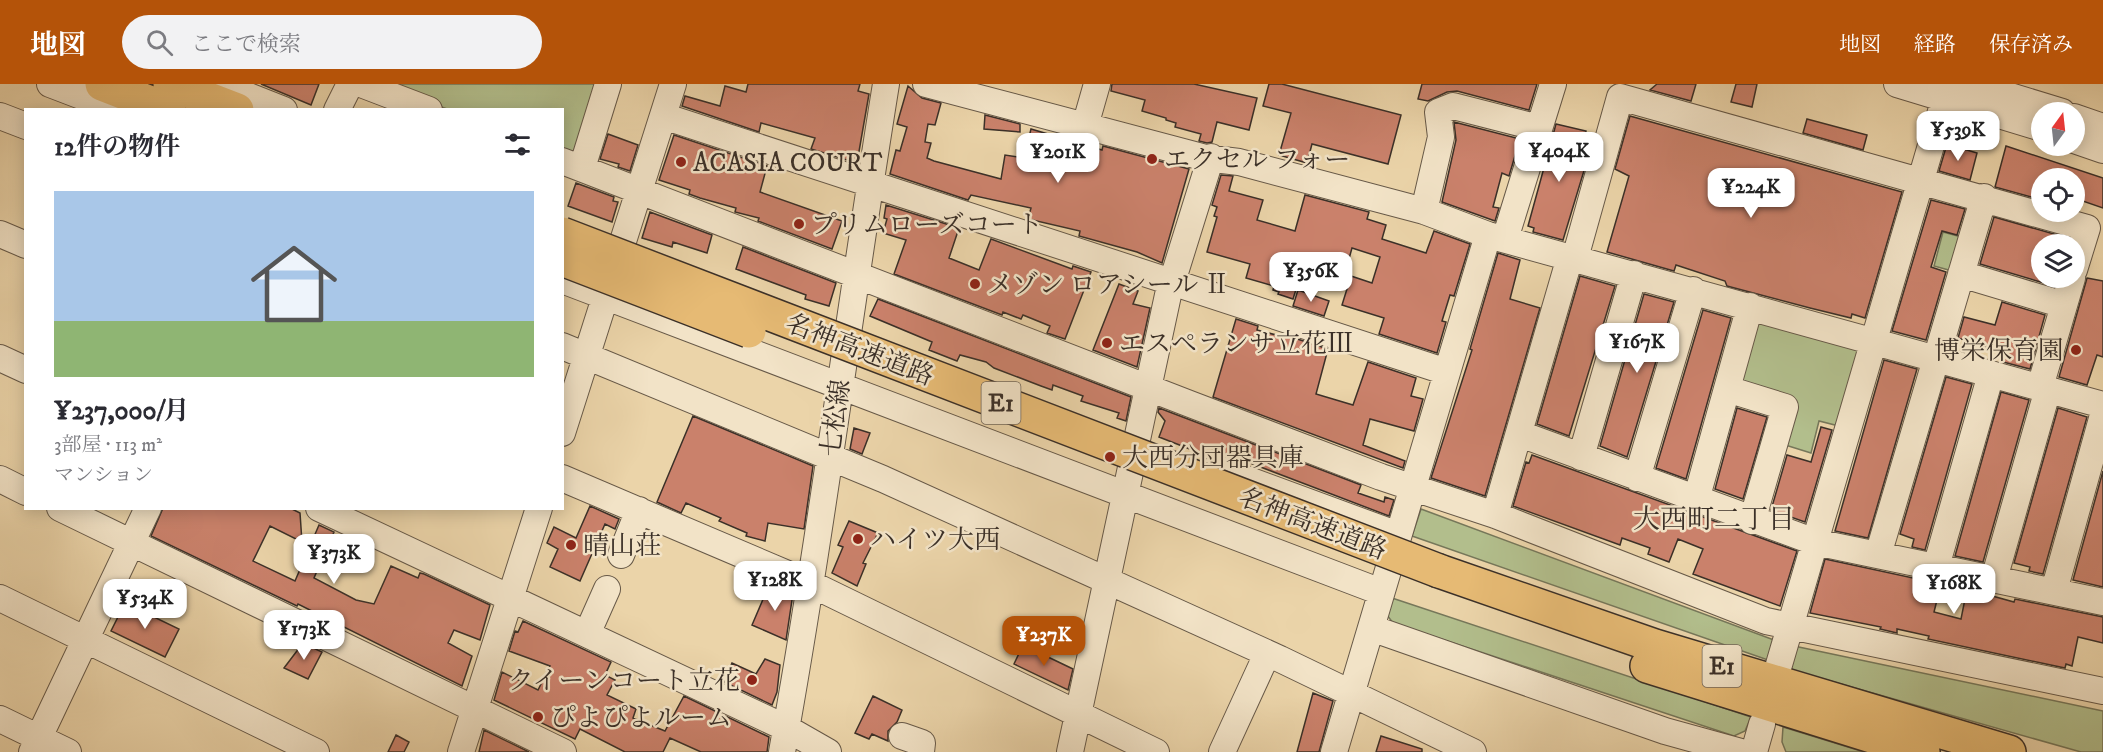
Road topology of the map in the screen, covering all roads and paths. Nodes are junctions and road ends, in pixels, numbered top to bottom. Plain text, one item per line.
1 (50, 84) edge
2 (102, 84) edge
3 (170, 84) edge
4 (218, 84) edge
5 (350, 84) edge
6 (361, 84) edge
7 (608, 84) edge
8 (673, 84) edge
9 (886, 84) edge
10 (926, 84) edge
11 (1097, 84) edge
12 (1553, 84) edge
13 (1896, 84) edge
14 (1971, 84) edge
15 (1947, 91) edge
16 (2031, 102) edge
17 (113, 108) edge
18 (164, 108) edge
19 (232, 108) edge
20 (279, 108) edge
21 (339, 108) edge
22 (424, 108) edge
23 (0, 116) edge
24 (663, 116) junction
25 (2085, 121) edge
26 (2031, 124) edge
27 (24, 125) edge
28 (1085, 126) junction
29 (2103, 127) edge
30 (1539, 128) junction
31 (2085, 144) edge
32 (2103, 150) edge
33 (1211, 157) junction
34 (572, 164) edge
35 (1921, 180) junction
36 (870, 183) junction
37 (639, 192) junction
38 (1984, 197) junction
39 (1424, 211) junction
40 (564, 219) edge
41 (0, 234) edge
42 (2085, 234) edge
43 (564, 235) edge
44 (1496, 237) junction
45 (623, 242) junction
46 (24, 244) edge
47 (1573, 258) junction
48 (564, 261) edge
49 (857, 274) junction
50 (1634, 274) junction
51 (1961, 274) junction
52 (564, 281) edge
53 (1173, 284) junction
54 (2069, 288) edge
55 (1693, 290) junction
56 (605, 296) junction
57 (2064, 305) junction
58 (1750, 306) junction
59 (847, 326) junction
60 (1874, 341) junction
61 (564, 347) edge
62 (587, 356) junction
63 (0, 358) edge
64 (1936, 358) junction
65 (24, 369) edge
66 (1447, 372) junction
67 (1991, 374) junction
68 (841, 387) junction
69 (1149, 388) junction
70 (2044, 388) junction
71 (1727, 389) junction
72 (2103, 405) edge
73 (2103, 415) edge
74 (564, 427) edge
75 (1520, 434) junction
76 (1137, 439) junction
77 (830, 456) junction
78 (1581, 457) junction
79 (1637, 478) junction
80 (0, 479) edge
81 (564, 479) edge
82 (1413, 487) junction
83 (24, 491) edge
84 (1125, 495) junction
85 (1696, 500) junction
86 (64, 510) edge
87 (147, 510) edge
88 (323, 510) edge
89 (538, 510) edge
90 (639, 510) junction
91 (1495, 515) junction
92 (1752, 521) junction
93 (1398, 535) junction
94 (1815, 542) junction
95 (131, 543) junction
96 (621, 555) dead end
97 (1878, 555) junction
98 (1936, 567) junction
99 (1994, 579) junction
100 (1107, 581) junction
101 (1437, 581) junction
102 (811, 584) junction
103 (607, 589) dead end
104 (2054, 591) junction
105 (1382, 592) junction
106 (0, 598) edge
107 (510, 598) junction
108 (2103, 602) edge
109 (1790, 626) junction
110 (1371, 628) junction
111 (587, 634) junction
112 (85, 640) junction
113 (1267, 654) junction
114 (1778, 668) dead end
115 (2103, 691) edge
116 (1352, 693) junction
117 (474, 708) junction
118 (1078, 714) junction
119 (0, 719) edge
120 (1762, 724) dead end
121 (784, 740) edge
122 (35, 745) edge
123 (68, 752) edge
124 (316, 752) edge
125 (461, 752) edge
126 (563, 752) edge
127 (828, 752) edge
128 (1070, 752) edge
129 (1156, 752) edge
130 (1222, 752) edge
131 (1334, 752) edge
132 (1473, 752) edge
133 (1741, 752) edge
134 (1754, 752) edge
135 (1923, 752) edge
136 (2009, 752) edge

1 - 17 street
2 - 18 highway
3 - 19 highway
4 - 20 street
5 - 21 street
6 - 22 street
7 - 34 street
8 - 24 street
9 - 36 street, 七松線
10 - 28 street
11 - 28 street
12 - 30 street
13 - 15 street
14 - 16 street
15 - 26 street
15 - 35 street
23 - 27 street
24 - 36 street
24 - 37 street
25 - 29 street
28 - 33 street
30 - 39 street
30 - 44 street
31 - 32 street
33 - 39 street
33 - 53 street
34 - 37 street
35 - 38 street
35 - 47 street
35 - 60 street
36 - 49 street, 七松線
36 - 53 street
37 - 45 street
37 - 49 street
38 - 42 street
38 - 51 street
39 - 44 street
40 - 45 street
41 - 46 street
43 - 101 highway, 名神高速道路 / E1, bridge
44 - 47 street
44 - 66 street
45 - 56 street
45 - 59 street
47 - 50 street
47 - 75 street
48 - 101 highway, 名神高速道路 / E1, bridge
49 - 59 street, 七松線
49 - 69 street
50 - 55 street
50 - 78 street
51 - 57 street
51 - 64 street
52 - 56 street
53 - 66 street
53 - 69 street
54 - 57 street
55 - 58 street
55 - 79 street
56 - 62 street
56 - 68 street
57 - 70 street
58 - 60 street
58 - 71 street
59 - 68 street, 七松線
59 - 76 street
60 - 64 street
60 - 94 street
61 - 62 street
62 - 74 street
62 - 77 street
63 - 65 street
64 - 67 street
64 - 97 street
66 - 82 street
67 - 70 street
67 - 98 street
68 - 77 street, 七松線
68 - 84 street
69 - 76 street
69 - 82 street
70 - 72 street
70 - 99 street
71 - 85 street
71 - 92 street
73 - 104 street
75 - 78 street
75 - 91 street
76 - 84 street
76 - 93 street
77 - 100 street
77 - 102 street, 七松線
78 - 79 street
79 - 85 street
80 - 83 street
81 - 90 street
82 - 91 street
82 - 93 street
84 - 100 street
84 - 105 street
85 - 92 street
86 - 95 street
87 - 95 street
88 - 107 street
89 - 107 street
90 - 96 street
90 - 102 street
91 - 109 street
92 - 94 street
93 - 105 street
94 - 97 street
94 - 109 street
95 - 112 street
95 - 117 street
97 - 98 street
98 - 99 street
99 - 104 street
100 - 113 street
100 - 118 street
101 - 135 highway, 名神高速道路 / E1
101 - 136 highway, 名神高速道路 / E1
102 - 118 street
102 - 121 street, 七松線
103 - 111 street
104 - 108 street
105 - 110 street
106 - 112 street
107 - 111 street
107 - 117 street
109 - 114 street
109 - 115 street
110 - 116 street
110 - 133 street
111 - 121 street
112 - 122 street
112 - 124 street
113 - 116 street
113 - 130 street
116 - 131 street
116 - 132 street
117 - 125 street
117 - 126 street
118 - 128 street
118 - 129 street
119 - 122 street
120 - 134 street
121 - 127 street
122 - 123 street

